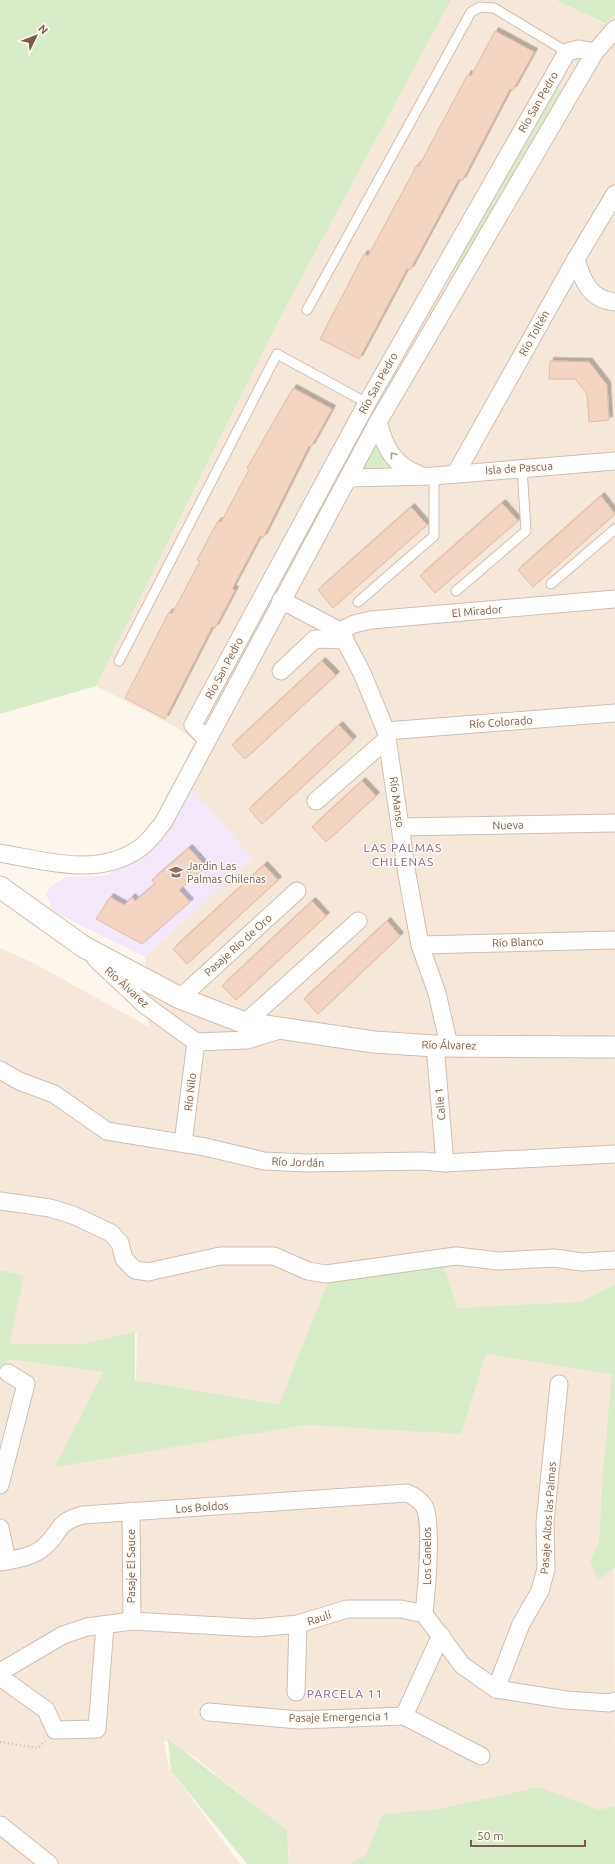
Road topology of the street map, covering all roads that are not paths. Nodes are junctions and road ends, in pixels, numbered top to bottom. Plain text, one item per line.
1 (615, 29) edge
2 (567, 52) junction
3 (595, 52) junction
4 (615, 194) edge
5 (576, 259) junction
6 (615, 302) edge
7 (307, 310) dead end
8 (367, 403) junction
9 (381, 417) junction
10 (615, 461) edge
11 (522, 468) junction
12 (456, 473) junction
13 (428, 476) junction
14 (348, 478) junction
15 (615, 529) edge
16 (551, 584) dead end
17 (456, 591) dead end
18 (615, 599) edge
19 (281, 600) junction
20 (358, 602) dead end
21 (342, 636) junction
22 (120, 661) dead end
23 (280, 671) dead end
24 (615, 713) edge
25 (387, 735) junction
26 (207, 740) junction
27 (316, 801) dead end
28 (615, 823) edge
29 (400, 827) junction
30 (0, 852) edge
31 (297, 891) dead end
32 (2, 892) edge
33 (358, 921) dead end
34 (615, 940) edge
35 (420, 945) junction
36 (84, 948) junction
37 (180, 998) junction
38 (245, 1023) junction
39 (284, 1029) junction
40 (196, 1042) junction
41 (442, 1045) junction
42 (615, 1047) edge
43 (0, 1070) edge
44 (184, 1143) junction
45 (615, 1154) edge
46 (445, 1163) junction
47 (0, 1201) edge
48 (615, 1260) edge
49 (8, 1373) dead end
50 (559, 1384) dead end
51 (0, 1485) edge
52 (419, 1500) joint
53 (131, 1511) junction
54 (0, 1528) edge
55 (4, 1562) edge
56 (424, 1614) junction
57 (132, 1621) junction
58 (298, 1624) junction
59 (105, 1625) junction
60 (441, 1635) junction
61 (0, 1672) edge
62 (0, 1677) edge
63 (496, 1689) junction
64 (296, 1692) dead end
65 (615, 1700) edge
66 (209, 1712) dead end
67 (404, 1716) junction
68 (481, 1756) dead end
69 (0, 1825) edge
70 (49, 1864) edge

1 - 3 street, Río San Pedro
2 - 3 street
2 - 7 lane
2 - 8 street, Río San Pedro
3 - 9 street, Río San Pedro
4 - 5 street, Río Toltén
5 - 6 street
5 - 12 street, Río Toltén
8 - 9 street
8 - 22 lane
8 - 26 street, Río San Pedro
13 -> 9 street
9 - 14 street, Río San Pedro
10 - 11 street, Isla de Pascua
11 - 12 street, Isla de Pascua
11 - 17 lane
12 - 13 street, Isla de Pascua
13 - 14 street, Isla de Pascua
13 - 20 lane
14 - 19 street, Río San Pedro
15 - 16 lane
18 - 21 street, El Mirador
19 - 21 street
19 - 26 street, Río San Pedro
21 - 23 street
21 - 25 street, Río Manso
24 - 25 street, Río Colorado
25 - 27 street
25 - 29 street, Río Manso
26 - 30 street, Río San Pedro
28 - 29 street, Nueva
29 - 35 street, Río Manso
31 - 37 street, Pasaje Río de Oro
32 - 36 street, Río Álvarez
33 - 38 street
34 - 35 street, Río Blanco
35 - 41 street, Río Manso
36 - 37 street, Río Álvarez
36 - 40 street, Río Álvarez
37 - 38 street, Río Álvarez
38 - 39 street, Río Álvarez
39 - 40 street, Río Álvarez
39 - 41 street, Río Álvarez
40 - 44 street, Río Nilo
41 - 42 street, Río Álvarez
41 - 46 street, Calle 1
43 - 44 street, Río Jordán
44 - 46 street, Río Jordán
45 - 46 street, Río Jordán
47 - 48 street
49 - 51 street
50 - 63 street, Pasaje Altos las Palmas
52 - 53 street, Los Boldos
52 - 56 street, Los Canelos
53 - 55 street, Los Boldos
53 - 57 street, Pasaje El Sauce
54 - 55 street
56 - 58 street, Raulí
56 - 60 street
57 - 58 street, Raulí
57 - 59 street, Raulí
58 - 64 street
59 - 61 street, Raulí
59 - 62 street
60 - 63 street
60 - 67 street, Pasaje Emergencia 1
63 - 65 street
66 - 67 street, Pasaje Emergencia 1
67 - 68 street
69 - 70 street

